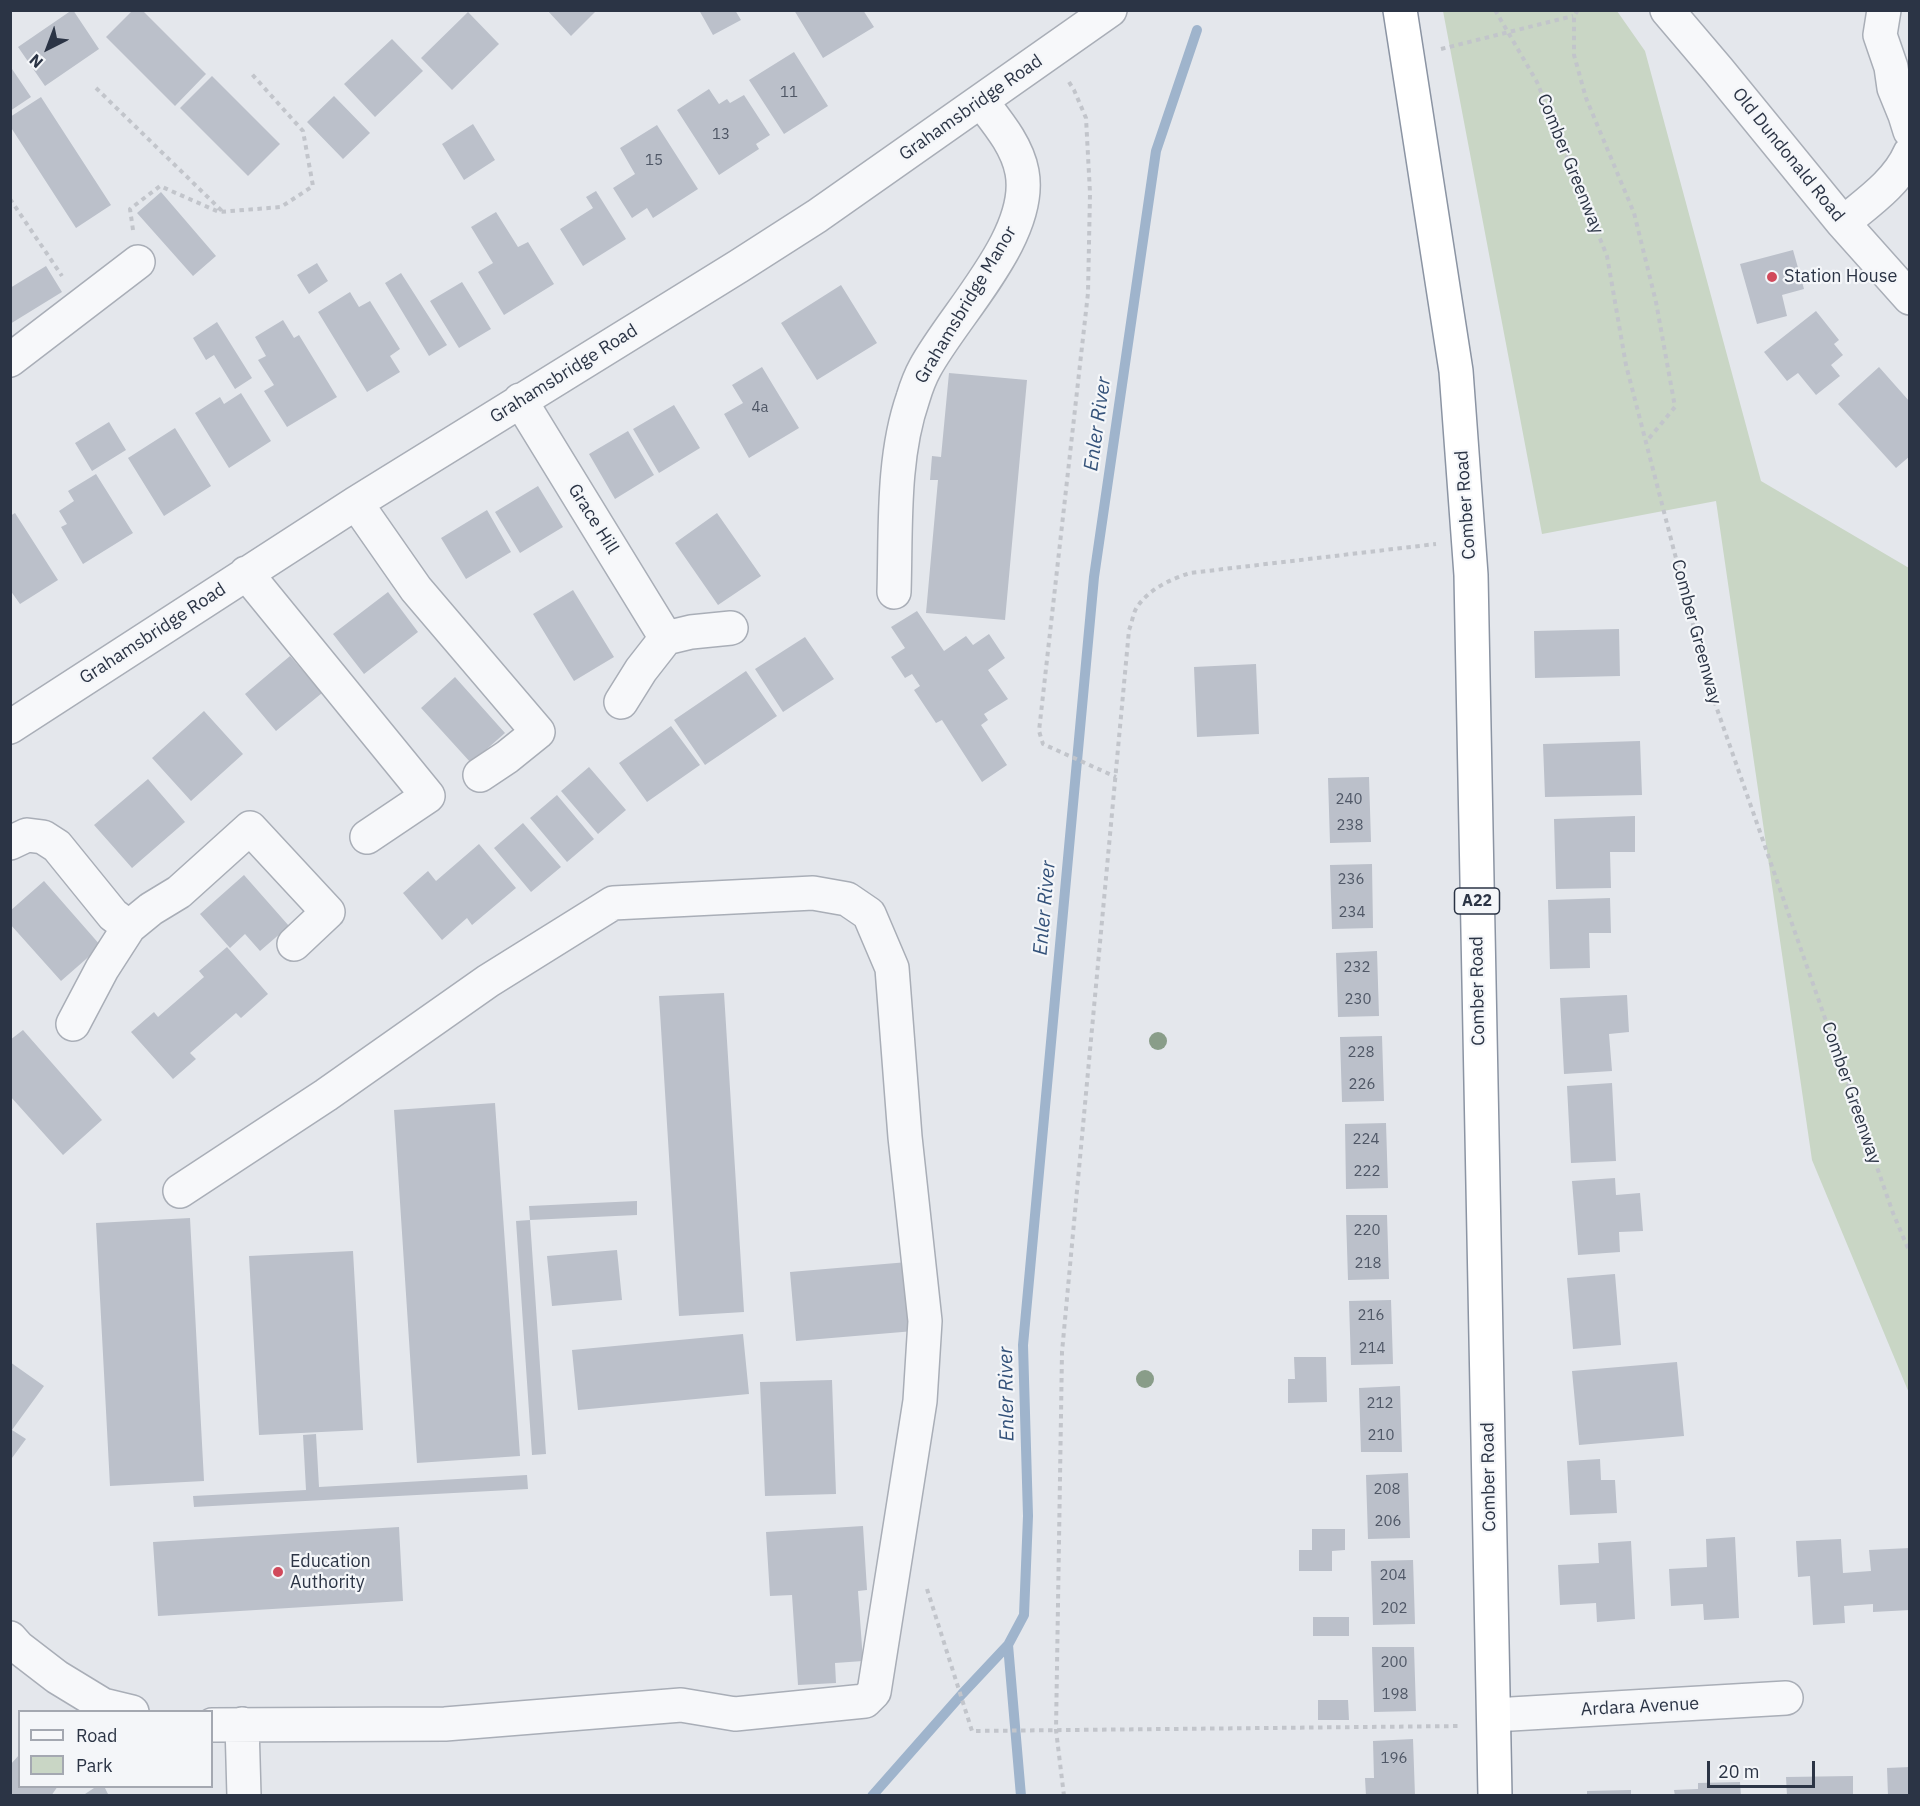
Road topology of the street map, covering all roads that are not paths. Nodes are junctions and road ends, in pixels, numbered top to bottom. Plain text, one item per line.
1 (1110, 10) edge
2 (1400, 10) edge
3 (1667, 10) edge
4 (1884, 10) edge
5 (981, 101) junction
6 (1910, 131) edge
7 (1910, 153) edge
8 (1843, 223) junction
9 (138, 262) road end
10 (1910, 298) edge
11 (10, 360) edge
12 (520, 400) junction
13 (356, 502) junction
14 (246, 573) junction
15 (894, 592) dead end
16 (731, 628) dead end
17 (666, 638) junction
18 (621, 702) dead end
19 (10, 727) edge
20 (480, 775) dead end
21 (367, 837) dead end
22 (10, 843) edge
23 (129, 927) junction
24 (294, 944) dead end
25 (73, 1024) dead end
26 (180, 1191) dead end
27 (10, 1638) edge
28 (1786, 1698) dead end
29 (124, 1710) edge
30 (1494, 1720) junction
31 (227, 1725) edge
32 (244, 1796) edge
33 (1495, 1796) edge

1 - 5 street, Grahamsbridge Road
2 - 30 highway, Comber Road / A22
3 - 8 street, Old Dundonald Road
4 - 6 street
5 - 12 street, Grahamsbridge Road
5 - 15 street, Grahamsbridge Manor
7 - 8 street
8 - 10 street, Old Dundonald Road
9 - 11 street
12 - 13 street, Grahamsbridge Road
12 - 17 street, Grace Hill
13 - 14 street, Grahamsbridge Road
13 - 20 street
14 - 19 street, Grahamsbridge Road
14 - 21 street
16 - 17 street
17 - 18 street
22 - 23 street
23 - 24 street
23 - 25 street
26 - 31 street
27 - 29 street
28 - 30 street, Ardara Avenue
30 - 33 highway, Comber Road / A22
31 - 32 street

